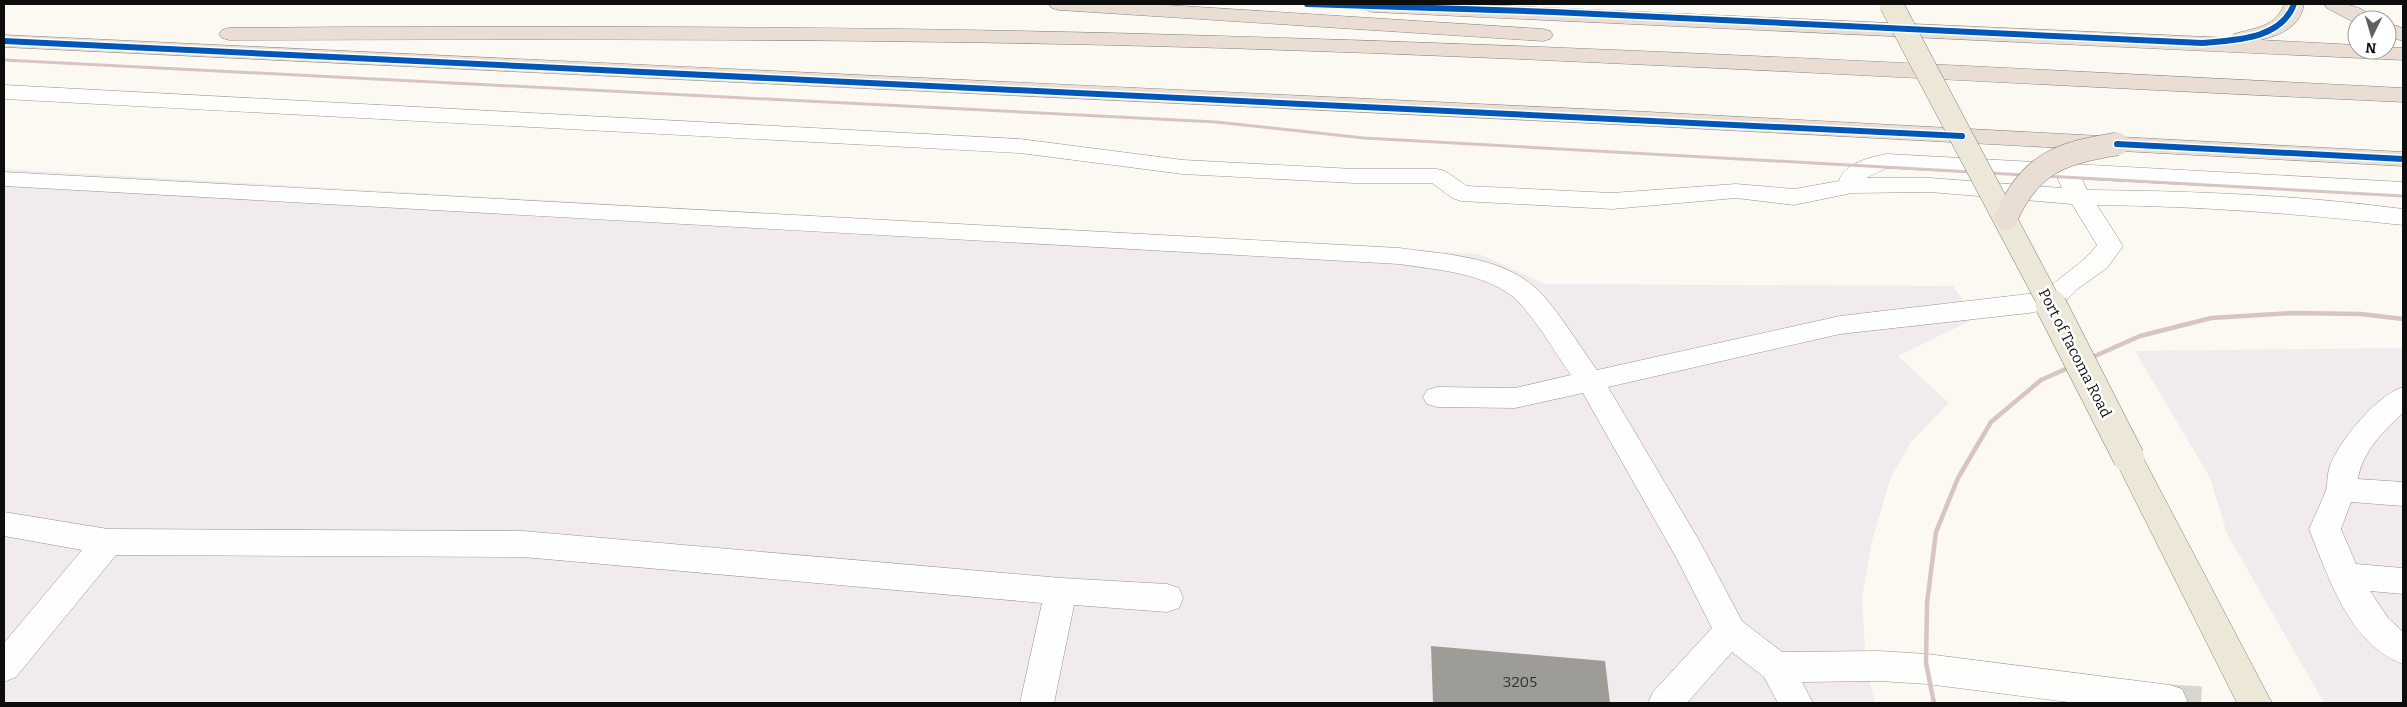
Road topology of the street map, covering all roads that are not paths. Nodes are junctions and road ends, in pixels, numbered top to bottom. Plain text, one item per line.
1 (1059, 4) edge
2 (1307, 4) edge
3 (1891, 4) edge
4 (2294, 4) edge
5 (2334, 4) edge
6 (2347, 11) edge
7 (4, 35) edge
8 (4, 41) edge
9 (2202, 42) junction
10 (2403, 54) edge
11 (2403, 76) edge
12 (4, 92) edge
13 (2403, 95) edge
14 (1962, 136) junction
15 (2116, 144) junction
16 (2403, 159) edge
17 (2067, 171) junction
18 (4, 179) edge
19 (1852, 186) junction
20 (2403, 189) edge
21 (2080, 197) junction
22 (2403, 217) edge
23 (2006, 218) junction
24 (1590, 381) junction
25 (1437, 397) dead end
26 (2397, 406) edge
27 (2341, 489) junction
28 (2403, 494) edge
29 (4, 524) edge
30 (108, 542) junction
31 (2345, 576) junction
32 (2403, 581) edge
33 (1061, 591) junction
34 (1167, 598) dead end
35 (1730, 631) junction
36 (2403, 649) edge
37 (4, 667) edge
38 (1776, 667) junction
39 (2170, 700) dead end
40 (1037, 703) edge
41 (1665, 703) edge
42 (1796, 703) edge
43 (2255, 703) edge

1 - 11 highway
2 - 9 highway
3 - 14 main road, Port of Tacoma Road, bridge
4 - 9 highway
5 - 6 highway
7 - 13 highway
8 - 14 highway
9 - 10 highway
12 - 19 lane
14 - 15 highway, bridge
14 - 23 main road, Port of Tacoma Road, bridge
15 - 16 highway
15 - 23 highway, bridge
17 - 19 lane
17 - 20 lane
17 - 21 lane
18 - 24 lane
19 - 21 lane
21 - 22 lane
21 - 24 lane
23 - 43 main road, Port of Tacoma Road, bridge
24 - 25 lane
24 - 35 lane
26 - 27 lane
27 - 28 lane
27 - 31 lane
29 - 30 lane
30 - 33 lane
30 - 37 lane
31 - 32 lane
31 - 36 lane
33 - 34 lane
33 - 40 lane
35 - 38 lane
35 - 41 lane
38 - 39 lane
38 - 42 lane

